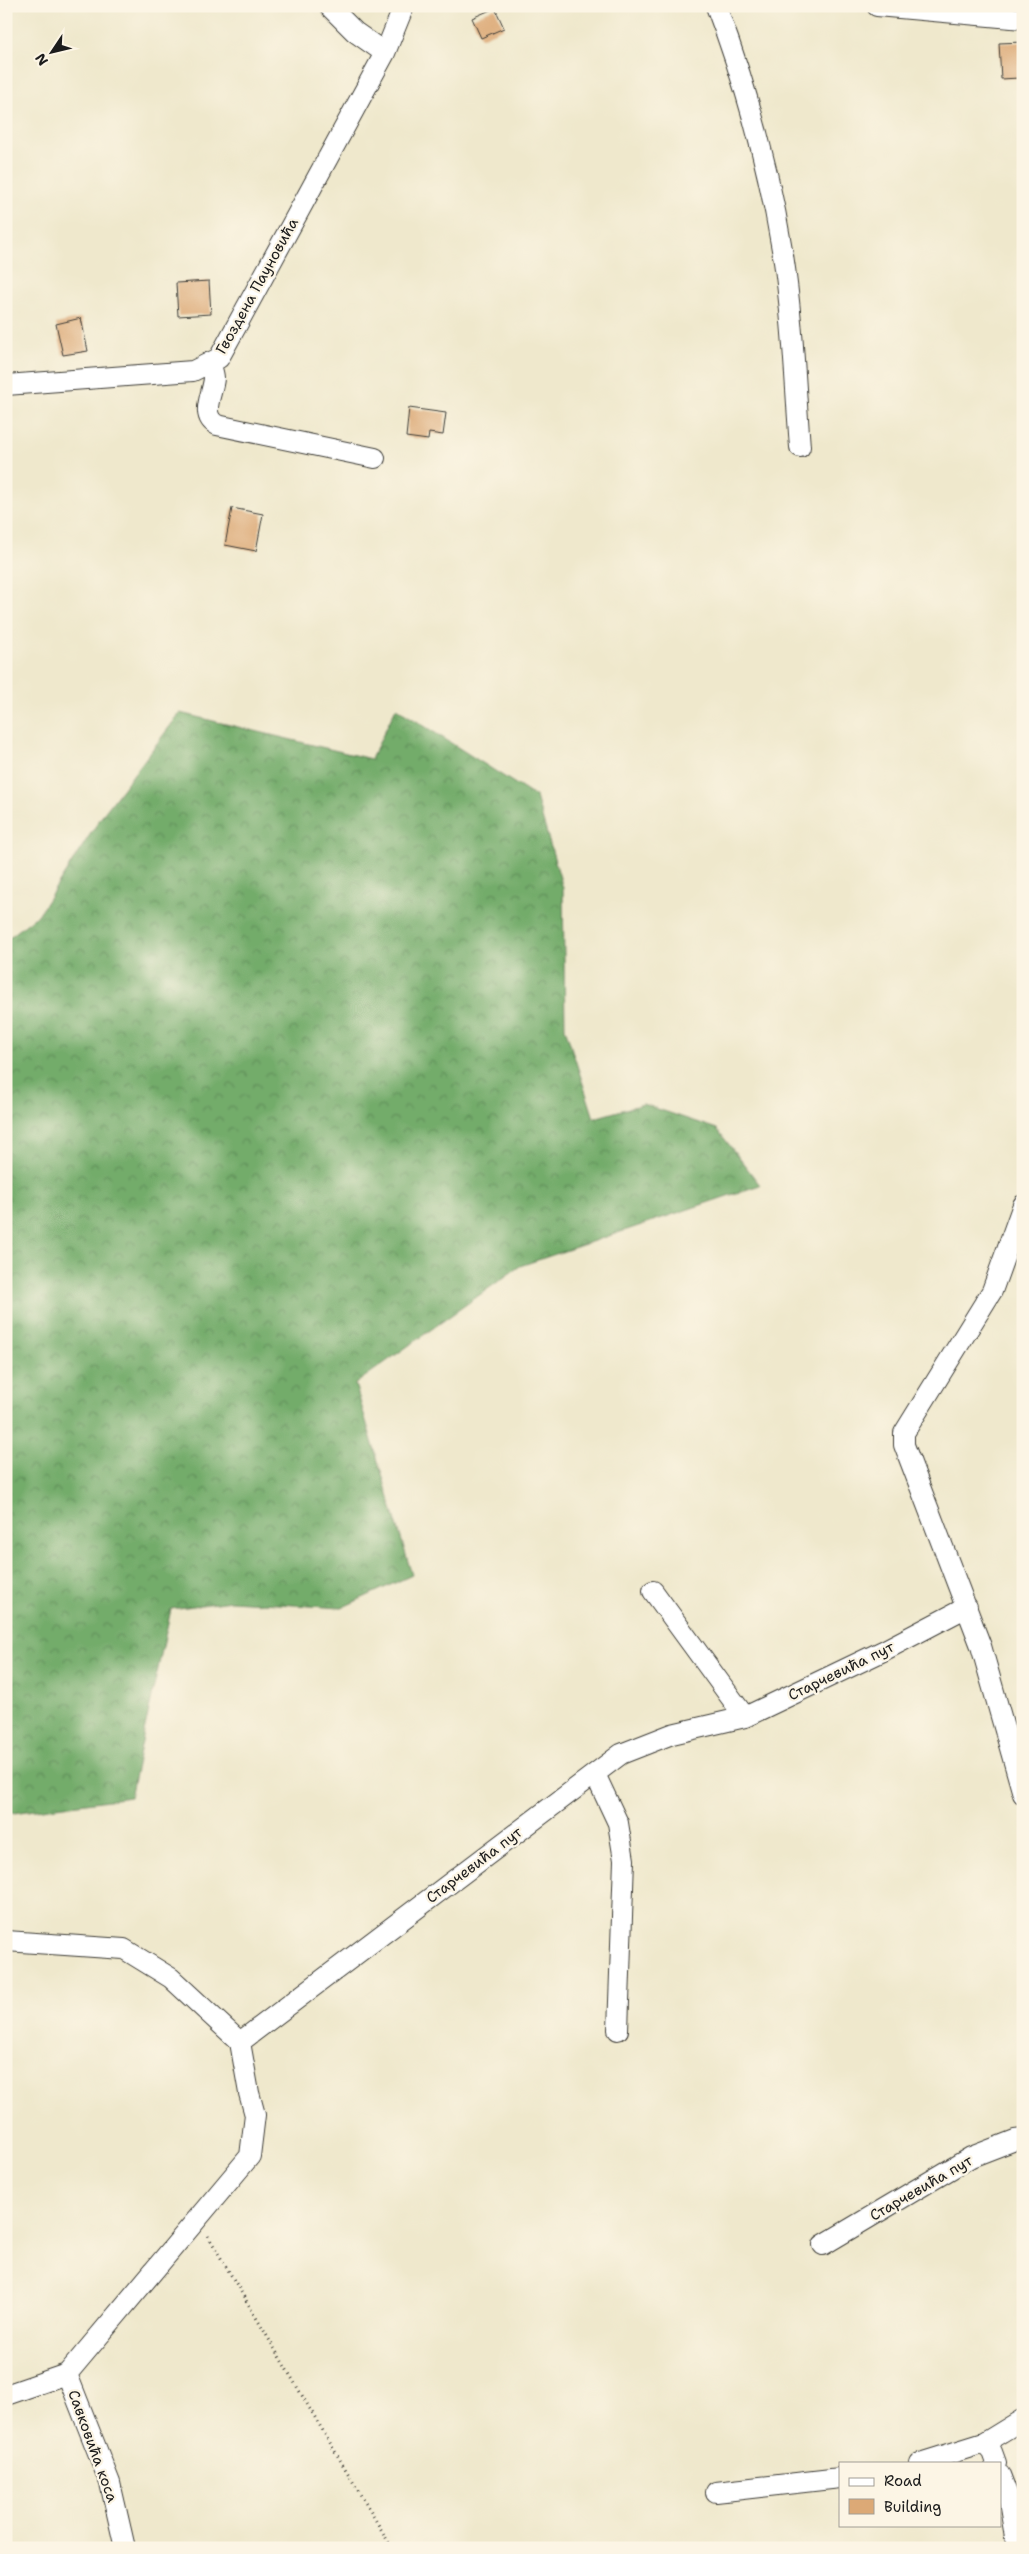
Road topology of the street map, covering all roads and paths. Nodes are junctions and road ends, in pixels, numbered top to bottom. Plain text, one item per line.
1 (328, 6) edge
2 (404, 6) edge
3 (716, 6) edge
4 (877, 6) edge
5 (1023, 19) edge
6 (385, 53) junction
7 (210, 362) junction
8 (6, 385) edge
9 (800, 447) dead end
10 (375, 458) dead end
11 (1023, 1205) edge
12 (653, 1591) dead end
13 (967, 1607) junction
14 (745, 1717) junction
15 (595, 1774) junction
16 (1023, 1794) edge
17 (6, 1941) edge
18 (618, 2030) dead end
19 (240, 2042) junction
20 (1023, 2139) edge
21 (198, 2218) junction
22 (823, 2244) dead end
23 (66, 2374) junction
24 (6, 2396) edge
25 (1023, 2419) edge
26 (984, 2443) junction
27 (923, 2462) edge
28 (996, 2462) edge
29 (839, 2478) edge
30 (1002, 2480) edge
31 (716, 2492) dead end
32 (1018, 2527) edge
33 (125, 2548) edge
34 (392, 2548) edge
35 (1017, 2548) edge

1 - 6 street
2 - 6 street, Гвоздена Пауновића
3 - 9 street
4 - 5 street
6 - 7 street, Гвоздена Пауновића
7 - 8 street, Гвоздена Пауновића
7 - 10 street
11 - 13 street
12 - 14 street
13 - 14 street, Старчевића пут
13 - 16 street
14 - 15 street, Старчевића пут
15 - 18 street
15 - 19 street, Старчевића пут
17 - 19 street
19 - 21 street
20 - 22 street, Старчевића пут
21 - 23 street
21 - 34 path
23 - 24 street
23 - 33 street, Савковића коса
25 - 26 street
26 - 27 street
26 - 28 street
29 - 31 street
30 - 32 street
32 - 35 street

